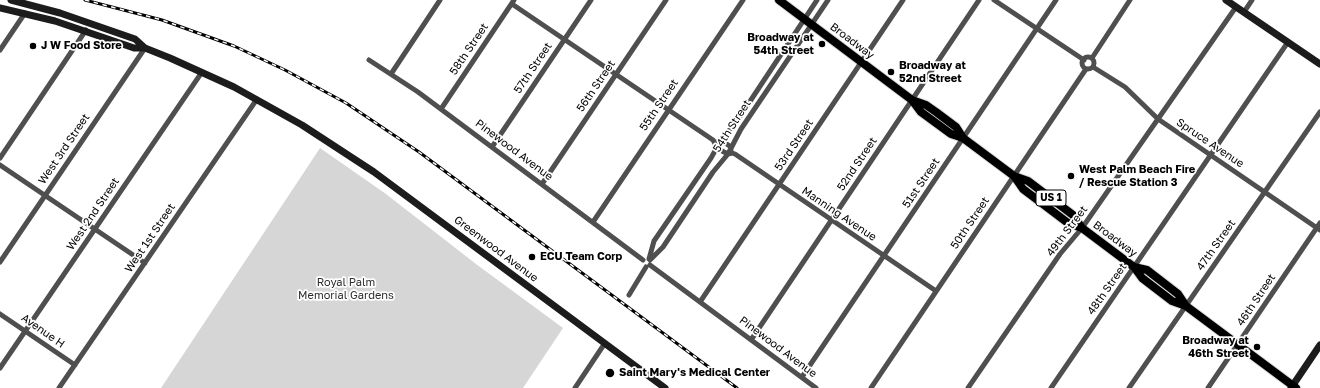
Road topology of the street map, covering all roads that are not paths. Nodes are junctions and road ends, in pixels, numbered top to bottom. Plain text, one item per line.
1 (11, 0) edge
2 (440, 0) edge
3 (590, 0) edge
4 (666, 0) edge
5 (743, 0) edge
6 (779, 0) edge
7 (817, 0) edge
8 (828, 0) edge
9 (903, 0) edge
10 (979, 0) edge
11 (994, 0) edge
12 (1056, 0) edge
13 (1130, 0) edge
14 (1226, 0) edge
15 (1252, 0) edge
16 (513, 2) edge
17 (1236, 7) junction
18 (0, 8) edge
19 (1244, 12) junction
20 (25, 13) junction
21 (804, 19) junction
22 (812, 24) junction
23 (1038, 29) junction
24 (86, 30) junction
25 (564, 39) junction
26 (1288, 42) junction
27 (145, 48) junction
28 (0, 50) edge
29 (1092, 58) junction
30 (369, 60) dead end
31 (1084, 60) junction
32 (862, 63) junction
33 (1320, 64) edge
34 (1093, 67) junction
35 (1086, 69) junction
36 (202, 72) junction
37 (391, 74) junction
38 (616, 74) junction
39 (256, 99) junction
40 (912, 100) junction
41 (441, 109) junction
42 (668, 110) junction
43 (1320, 112) edge
44 (1158, 119) junction
45 (963, 138) junction
46 (721, 140) junction
47 (714, 141) junction
48 (492, 147) junction
49 (717, 147) junction
50 (730, 151) junction
51 (1210, 155) junction
52 (0, 158) edge
53 (0, 165) edge
54 (1014, 176) junction
55 (542, 184) junction
56 (779, 185) junction
57 (1264, 192) junction
58 (45, 196) junction
59 (831, 220) junction
60 (593, 222) junction
61 (1320, 223) edge
62 (1082, 228) junction
63 (95, 229) junction
64 (1318, 229) edge
65 (884, 256) junction
66 (0, 262) edge
67 (648, 262) junction
68 (145, 263) junction
69 (1134, 267) junction
70 (936, 291) junction
71 (629, 295) dead end
72 (700, 302) junction
73 (1186, 306) junction
74 (0, 314) edge
75 (25, 331) junction
76 (751, 340) junction
77 (605, 343) junction
78 (1238, 344) junction
79 (1320, 345) edge
80 (75, 365) junction
81 (0, 368) edge
82 (802, 377) junction
83 (1293, 387) edge
84 (59, 388) edge
85 (575, 388) edge
86 (665, 388) edge
87 (816, 388) edge
88 (871, 388) edge
89 (968, 388) edge
90 (1051, 388) edge
91 (1129, 388) edge
92 (1208, 388) edge

1 - 27 main road
2 - 37 street
3 - 25 street, 57th Street
4 - 38 street, 56th Street
5 - 42 street, 55th Street
6 - 21 main road, Broadway / US 1
7 - 21 street, 54th Street
8 - 22 street, 54th Street
9 - 32 street, 53rd Street
10 - 40 street, 52nd Street
11 - 23 street
12 - 23 street, 51st Street
13 - 29 street
14 - 17 main road
15 - 19 street
16 - 25 street
16 - 41 street, 58th Street
17 - 19 main road
17 - 44 street, 49th Street
18 - 20 main road
19 - 26 main road
20 - 24 main road
20 - 28 street
21 - 22 main road, Broadway / US 1
21 - 46 street, 54th Street
22 - 32 main road, Broadway / US 1
22 - 50 street, 54th Street
23 - 31 street
23 - 45 street, 51st Street
24 - 27 main road
24 - 52 street
25 - 38 street
25 - 48 street, 57th Street
26 - 33 main road
26 - 51 street, 48th Street
27 - 36 main road, Greenwood Avenue
27 - 58 street, West 3rd Street
29 - 31 street
29 - 34 street
30 - 37 street, Pinewood Avenue
31 - 35 street
32 - 40 main road, Broadway / US 1
32 - 56 street, 53rd Street
34 - 35 street
34 - 44 street, Spruce Avenue
35 - 54 street, 50th Street
36 - 39 main road, Greenwood Avenue
36 - 63 street, West 2nd Street
37 - 41 street, Pinewood Avenue
38 - 42 street
38 - 55 street, 56th Street
39 - 68 street, West 1st Street
39 - 77 main road, Greenwood Avenue
40 - 45 main road, Broadway / US 1
40 - 59 street, 52nd Street
41 - 48 street, Pinewood Avenue
42 - 47 street
42 - 60 street, 55th Street
43 - 57 street, 47th Street
44 - 51 street, Spruce Avenue
44 - 62 street, 49th Street
45 - 54 main road, Broadway / US 1
45 - 65 street, 51st Street
46 - 47 street
46 - 49 street, 54th Street
46 - 50 street, Manning Avenue
47 - 49 street
48 - 55 street, Pinewood Avenue
49 - 50 street, Manning Avenue
49 - 67 street, 54th Street
50 - 56 street, Manning Avenue
50 - 67 street, 54th Street
51 - 57 street, Spruce Avenue
51 - 69 street, 48th Street
53 - 58 street
54 - 62 main road, Broadway / US 1
54 - 70 street, 50th Street
55 - 60 street, Pinewood Avenue
56 - 59 street, Manning Avenue
56 - 72 street, 53rd Street
57 - 64 street, Spruce Avenue
57 - 73 street, 47th Street
58 - 63 street
58 - 66 street, West 3rd Street
59 - 65 street, Manning Avenue
59 - 76 street, 52nd Street
60 - 67 street, Pinewood Avenue
61 - 64 street, 46th Street
62 - 69 main road, Broadway / US 1
62 - 89 street, 49th Street
63 - 68 street
63 - 75 street, West 2nd Street
64 - 78 street, 46th Street
65 - 70 street, Manning Avenue
65 - 82 street, 51st Street
67 - 71 street, 54th Street
67 - 72 street, Pinewood Avenue
68 - 80 street, West 1st Street
69 - 73 main road, Broadway / US 1
69 - 90 street, 48th Street
70 - 88 street, 50th Street
72 - 76 street, Pinewood Avenue
73 - 78 main road, Broadway / US 1
73 - 91 street, 47th Street
74 - 75 street, Avenue H
75 - 80 street, Avenue H
75 - 81 street, West 2nd Street
76 - 82 street, Pinewood Avenue
77 - 85 street
77 - 86 main road, Greenwood Avenue
78 - 83 main road, Broadway / US 1
78 - 92 street, 46th Street
79 - 83 main road
80 - 84 street, West 1st Street
82 - 87 street, Pinewood Avenue

